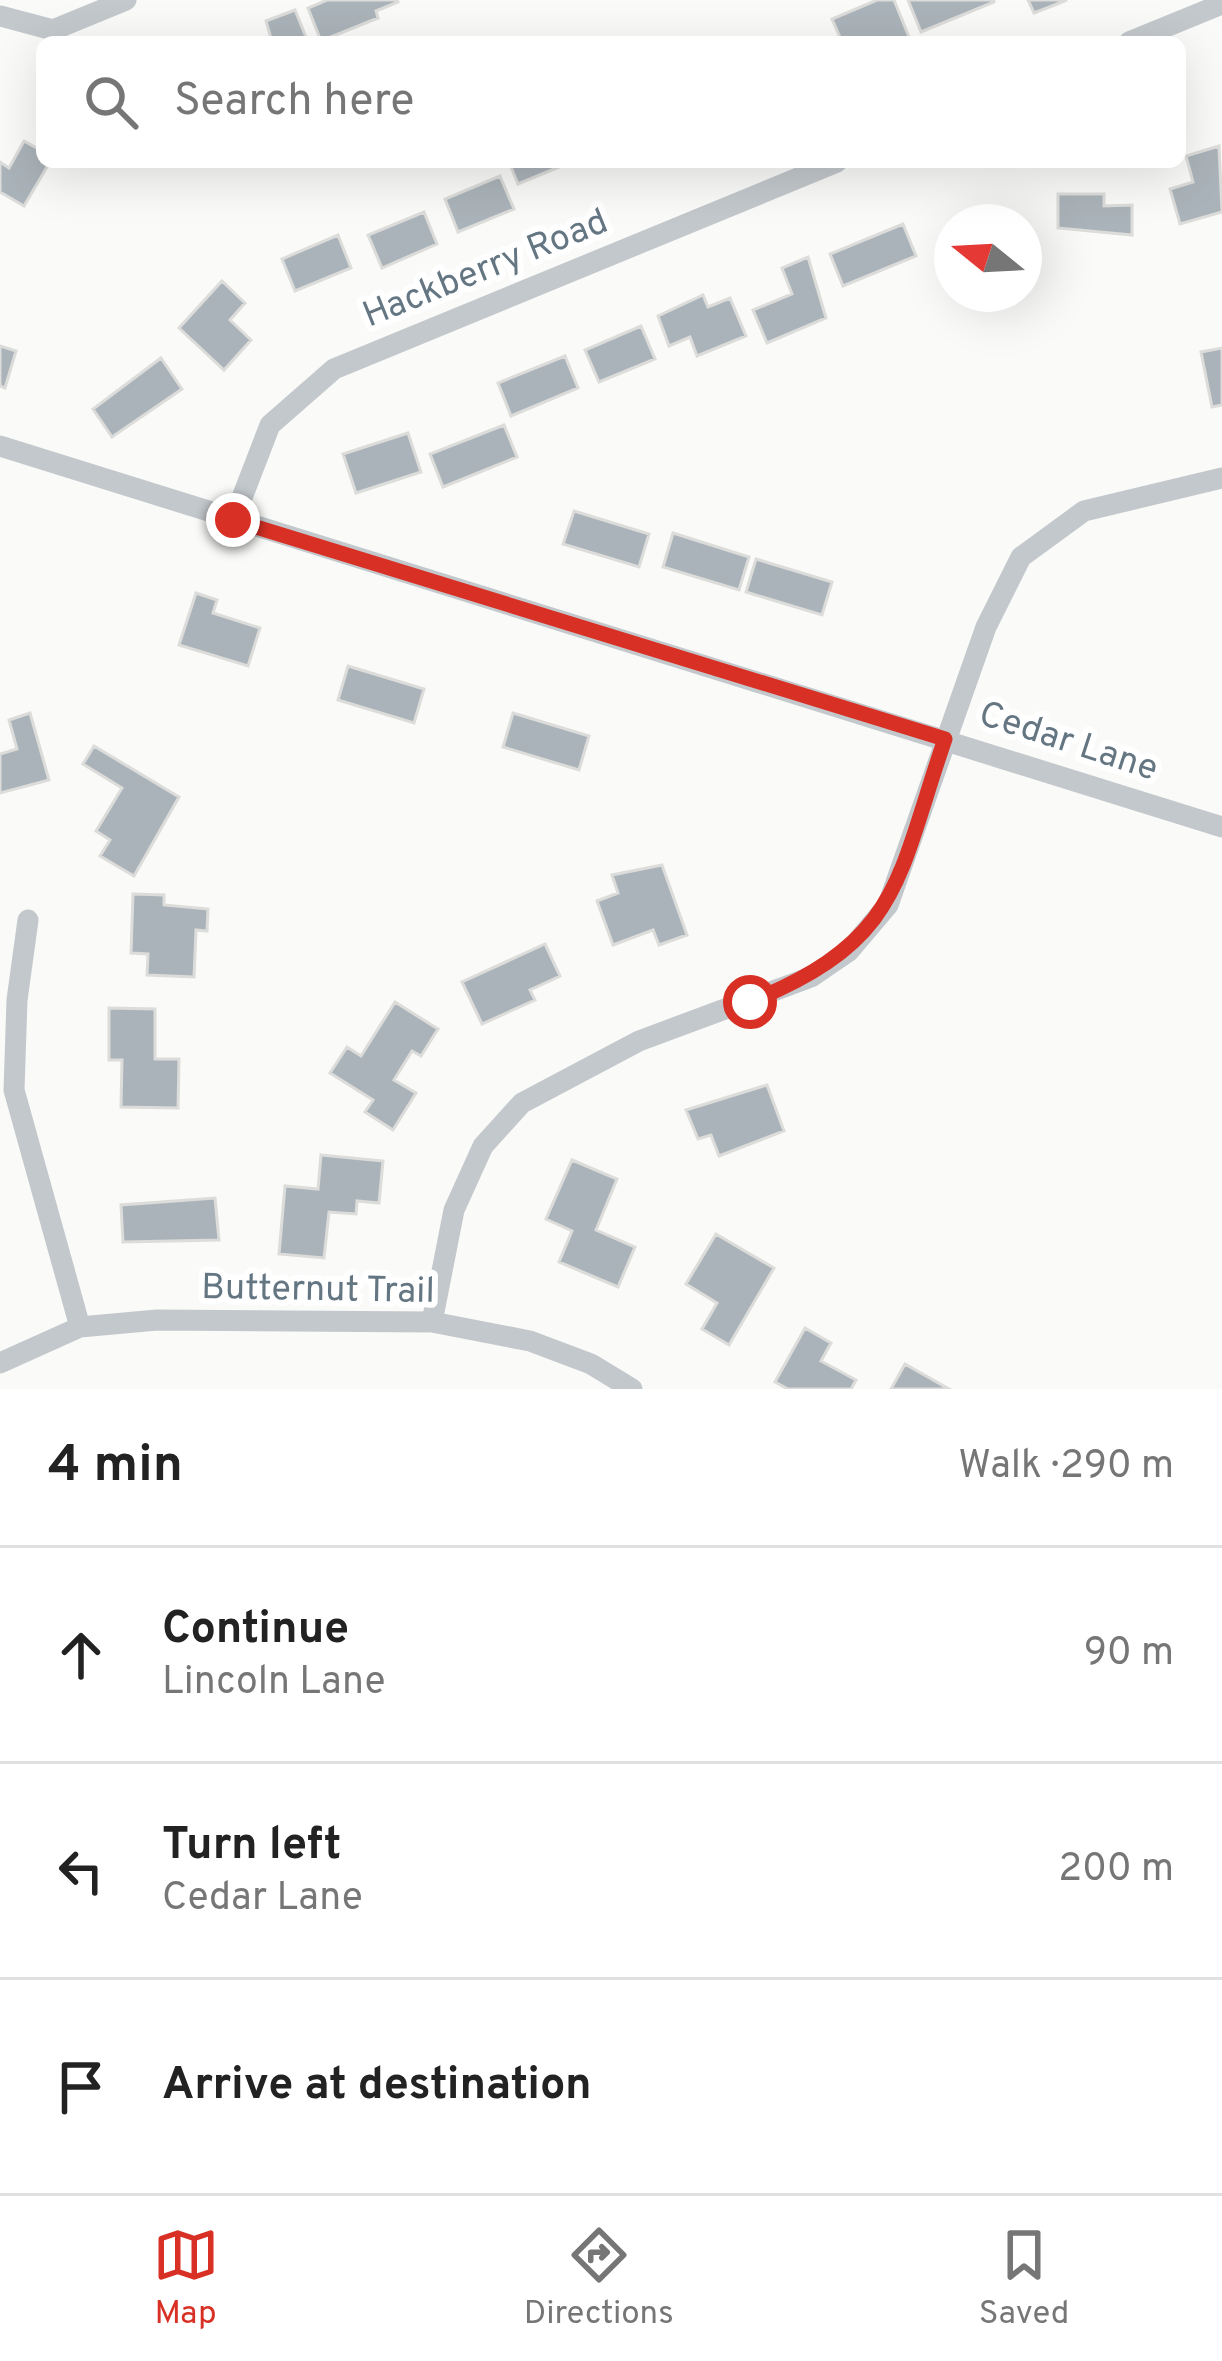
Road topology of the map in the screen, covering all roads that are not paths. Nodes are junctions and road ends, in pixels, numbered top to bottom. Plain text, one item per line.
1 (126, 0) edge
2 (1222, 4) edge
3 (0, 16) edge
4 (1144, 36) edge
5 (821, 168) edge
6 (0, 446) edge
7 (1222, 478) edge
8 (233, 520) junction
9 (945, 739) junction
10 (1222, 827) edge
11 (28, 920) dead end
12 (432, 1322) junction
13 (80, 1327) junction
14 (0, 1363) edge
15 (632, 1389) edge

1 - 3 street
2 - 4 street
5 - 8 street, Hackberry Road
6 - 8 street, Cedar Lane
7 - 9 street
8 - 9 street, Cedar Lane
9 - 10 street, Cedar Lane
9 - 12 street
11 - 13 street
12 - 13 street, Butternut Trail
12 - 15 street, Butternut Trail
13 - 14 street, Butternut Trail

